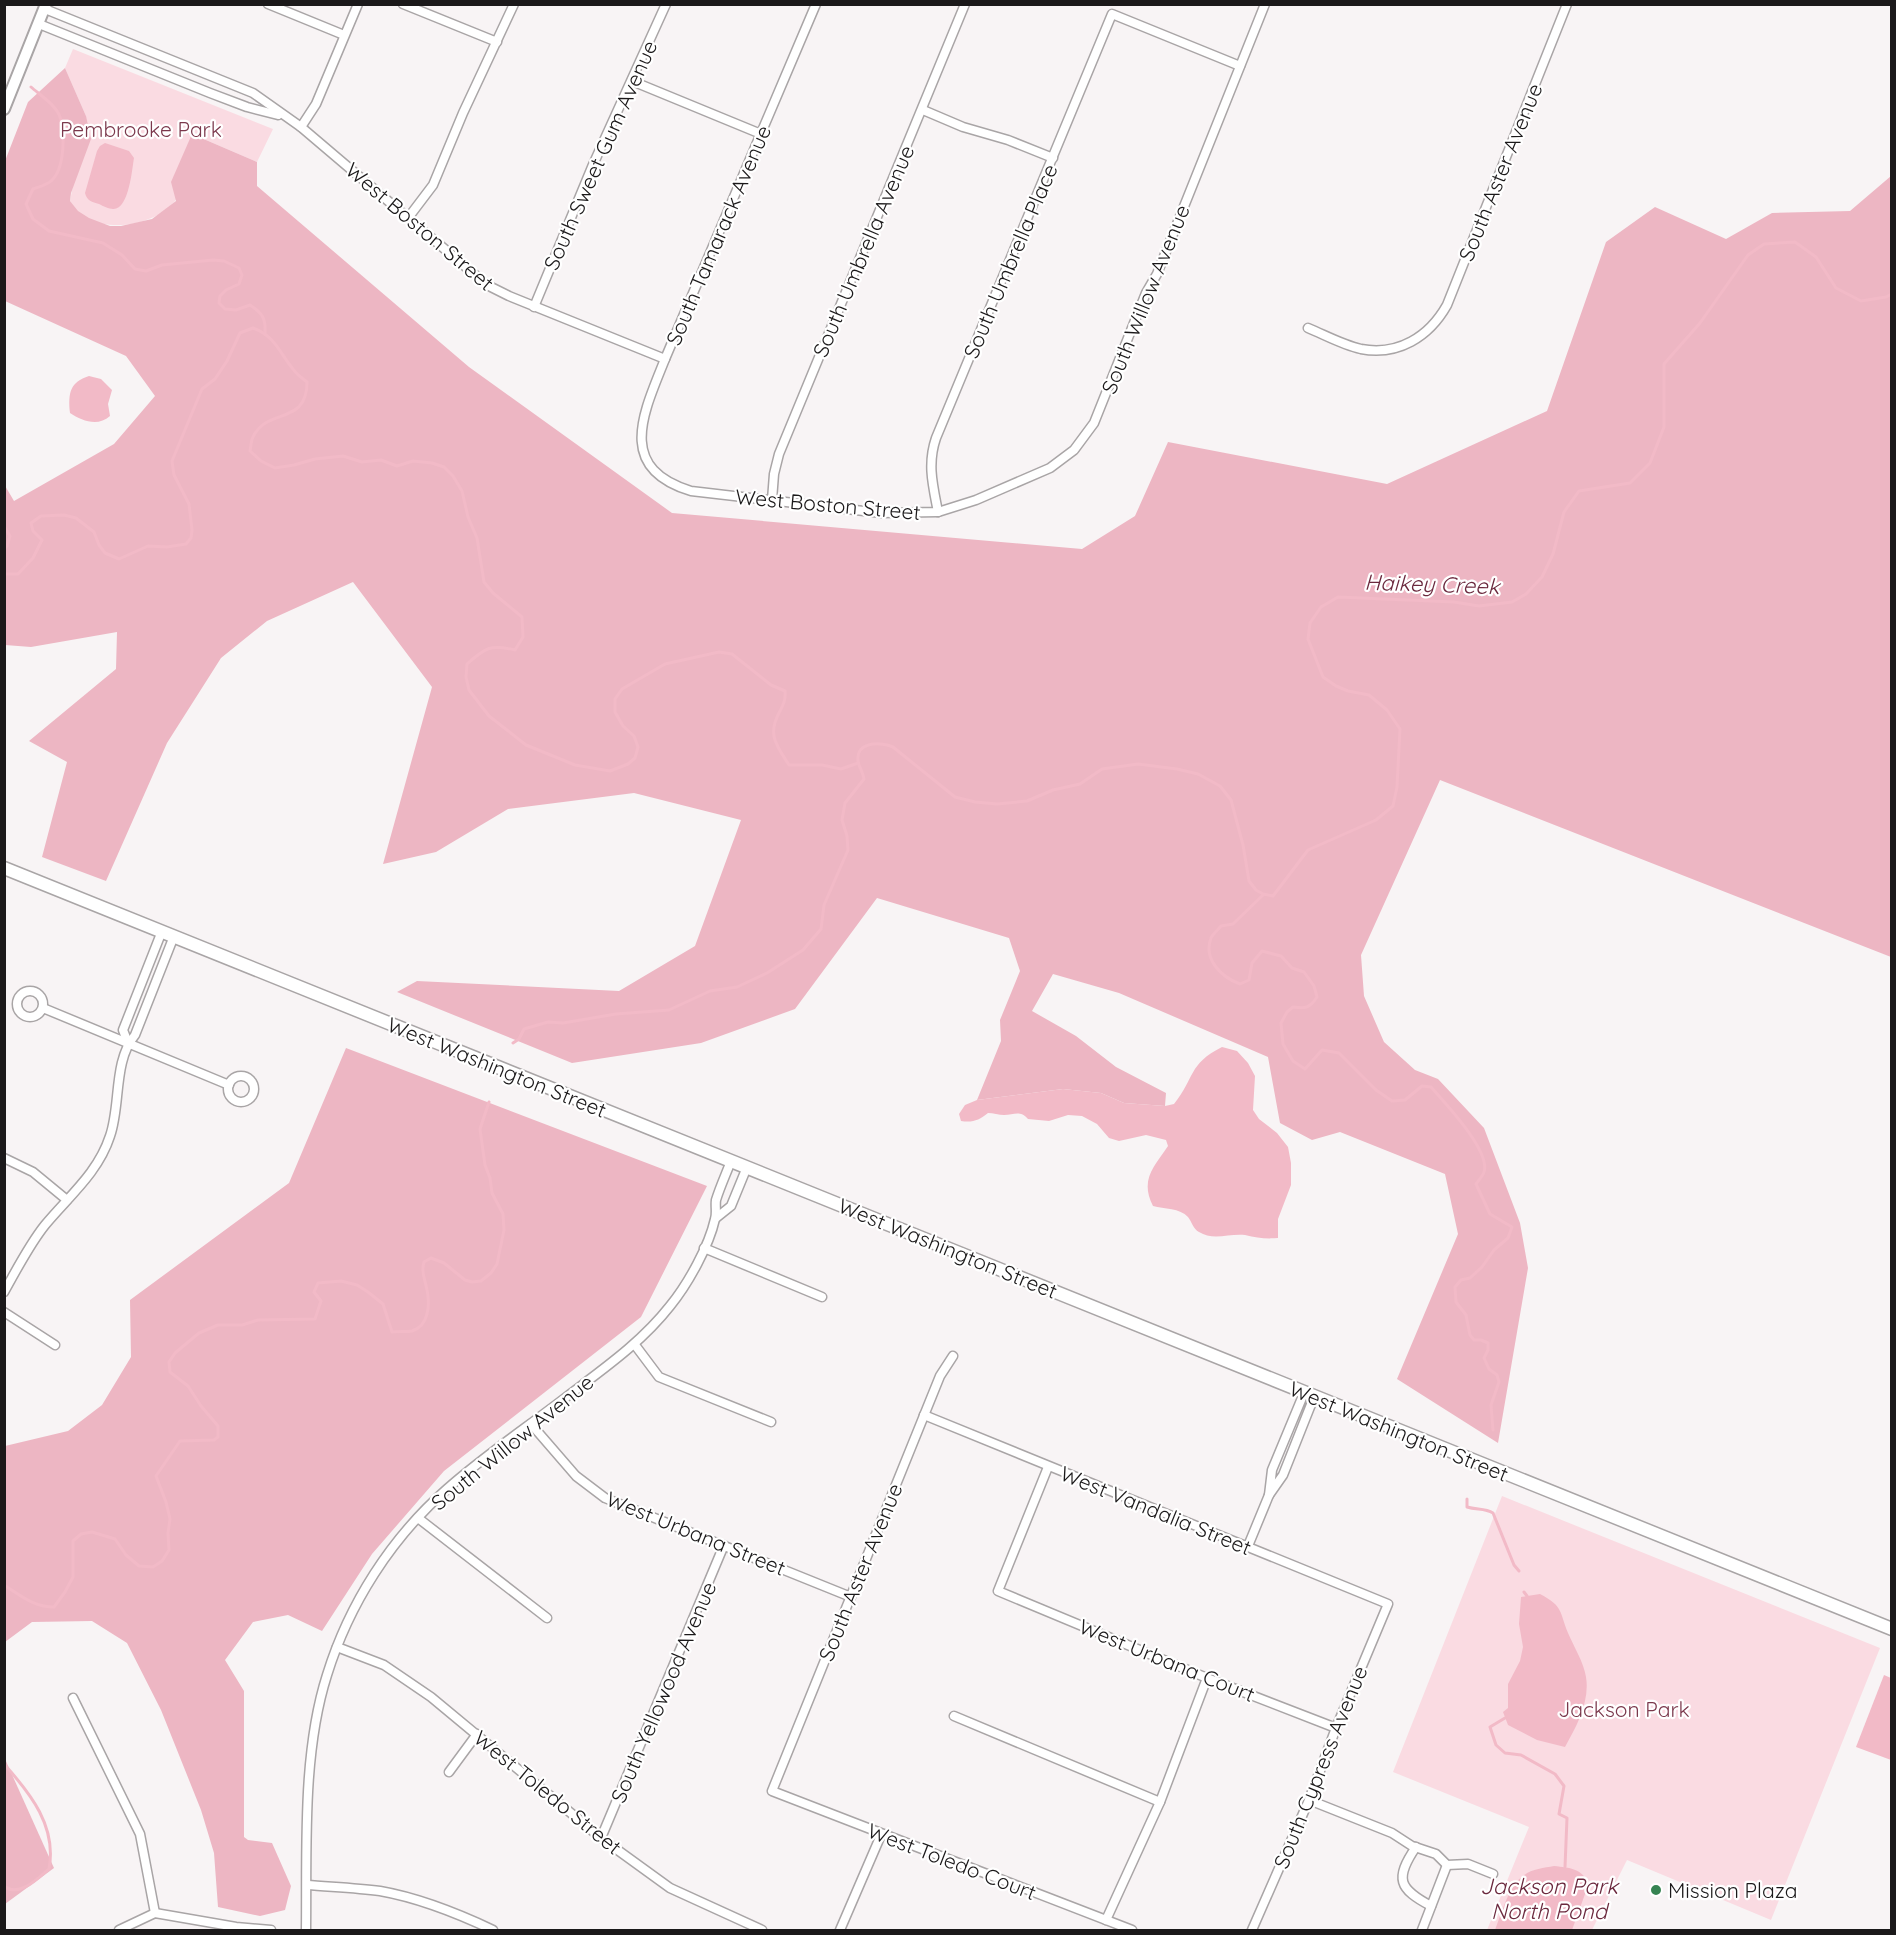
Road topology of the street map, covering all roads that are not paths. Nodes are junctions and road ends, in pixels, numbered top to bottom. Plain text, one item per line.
1 (268, 4) edge
2 (358, 4) edge
3 (403, 4) edge
4 (514, 4) edge
5 (666, 4) edge
6 (816, 4) edge
7 (965, 4) edge
8 (1265, 4) edge
9 (1567, 4) edge
10 (45, 7) edge
11 (39, 24) junction
12 (344, 35) junction
13 (497, 42) junction
14 (1240, 66) junction
15 (632, 81) junction
16 (4, 109) edge
17 (923, 110) junction
18 (285, 116) junction
19 (302, 127) junction
20 (761, 134) junction
21 (1053, 158) junction
22 (408, 218) junction
23 (534, 307) junction
24 (1308, 328) dead end
25 (665, 359) junction
26 (652, 468) joint
27 (772, 500) junction
28 (938, 512) junction
29 (4, 868) edge
30 (162, 931) junction
31 (174, 936) junction
32 (43, 1008) dead end
33 (128, 1043) junction
34 (229, 1085) dead end
35 (4, 1158) edge
36 (731, 1161) junction
37 (747, 1167) junction
38 (67, 1200) junction
39 (716, 1218) junction
40 (704, 1248) junction
41 (4, 1292) edge
42 (822, 1297) dead end
43 (4, 1312) edge
44 (55, 1345) dead end
45 (635, 1345) junction
46 (953, 1356) dead end
47 (1309, 1395) junction
48 (924, 1415) junction
49 (771, 1422) dead end
50 (531, 1424) junction
51 (1048, 1467) junction
52 (418, 1518) junction
53 (724, 1545) junction
54 (1248, 1546) junction
55 (851, 1597) junction
56 (1388, 1604) joint
57 (548, 1618) dead end
58 (1892, 1629) edge
59 (337, 1647) junction
60 (1207, 1678) junction
61 (73, 1698) dead end
62 (954, 1716) dead end
63 (1336, 1728) junction
64 (477, 1734) junction
65 (449, 1772) dead end
66 (771, 1791) joint
67 (1309, 1800) junction
68 (1160, 1802) junction
69 (882, 1835) junction
70 (601, 1838) junction
71 (1416, 1847) junction
72 (1448, 1864) junction
73 (1493, 1874) dead end
74 (306, 1885) junction
75 (1431, 1906) junction
76 (155, 1913) junction
77 (1106, 1920) junction
78 (119, 1930) edge
79 (271, 1930) edge
80 (306, 1930) edge
81 (493, 1930) edge
82 (762, 1930) edge
83 (840, 1930) edge
84 (1132, 1930) edge
85 (1252, 1930) edge
86 (1422, 1930) edge

1 - 12 street
2 - 12 street
3 - 13 street
4 - 13 street
5 - 15 street, South Sweet Gum Avenue
6 - 20 street, South Tamarack Avenue
7 - 17 street, South Umbrella Avenue
8 - 14 street, South Willow Avenue
9 - 24 street, South Aster Avenue
10 - 11 street
10 - 18 street, West Boston Street
11 - 16 street
11 - 18 street, West Boston Street
12 - 19 street
13 - 22 street
14 - 21 street, South Umbrella Place
14 - 28 street, South Willow Avenue
15 - 20 street
15 - 23 street, South Sweet Gum Avenue
17 - 21 street
17 - 27 street, South Umbrella Avenue
18 - 19 street, West Boston Street
19 - 22 street, West Boston Street
20 - 25 street, South Tamarack Avenue
21 - 28 street, South Umbrella Place
22 - 23 street, West Boston Street
23 - 25 street, West Boston Street
25 - 26 street, South Tamarack Avenue
26 - 27 street, West Boston Street
27 - 28 street, West Boston Street
29 - 30 main road, West Washington Street
30 - 31 main road, West Washington Street
30 - 33 street
31 - 33 street
31 - 36 main road, West Washington Street
32 - 33 street
33 - 34 street
33 - 38 street
35 - 38 street
36 - 37 main road, West Washington Street
36 - 39 street, South Willow Avenue
37 - 39 street, South Willow Avenue
37 - 47 main road, West Washington Street
38 - 41 street
39 - 40 street, South Willow Avenue
40 - 42 street
40 - 45 street, South Willow Avenue
43 - 44 street
45 - 49 street
45 - 50 street, South Willow Avenue
46 - 48 street, South Aster Avenue
47 - 54 street
47 - 58 main road, West Washington Street
48 - 51 street, West Vandalia Street
48 - 55 street, South Aster Avenue
50 - 52 street, South Willow Avenue
50 - 53 street, West Urbana Street
51 - 54 street, West Vandalia Street
51 - 60 street, West Urbana Court
52 - 57 street
52 - 59 street, South Willow Avenue
53 - 55 street, West Urbana Street
53 - 70 street, South Yellowood Avenue
54 - 56 street, West Vandalia Street
55 - 66 street, South Aster Avenue
56 - 63 street, South Cypress Avenue
59 - 64 street, West Toledo Street
59 - 74 street, South Willow Avenue
60 - 63 street, West Urbana Court
60 - 68 street
61 - 76 street
62 - 68 street
63 - 67 street, South Cypress Avenue
64 - 65 street
64 - 70 street, West Toledo Street
66 - 69 street, West Toledo Court
67 - 71 street
67 - 85 street, South Cypress Avenue
68 - 77 street
69 - 77 street, West Toledo Court
69 - 83 street
70 - 82 street, West Toledo Street
71 - 72 street
71 - 75 street
72 - 73 street
72 - 75 street
74 - 80 street, South Willow Avenue
74 - 81 street
75 - 86 street
76 - 78 street
76 - 79 street
77 - 84 street, West Toledo Court

